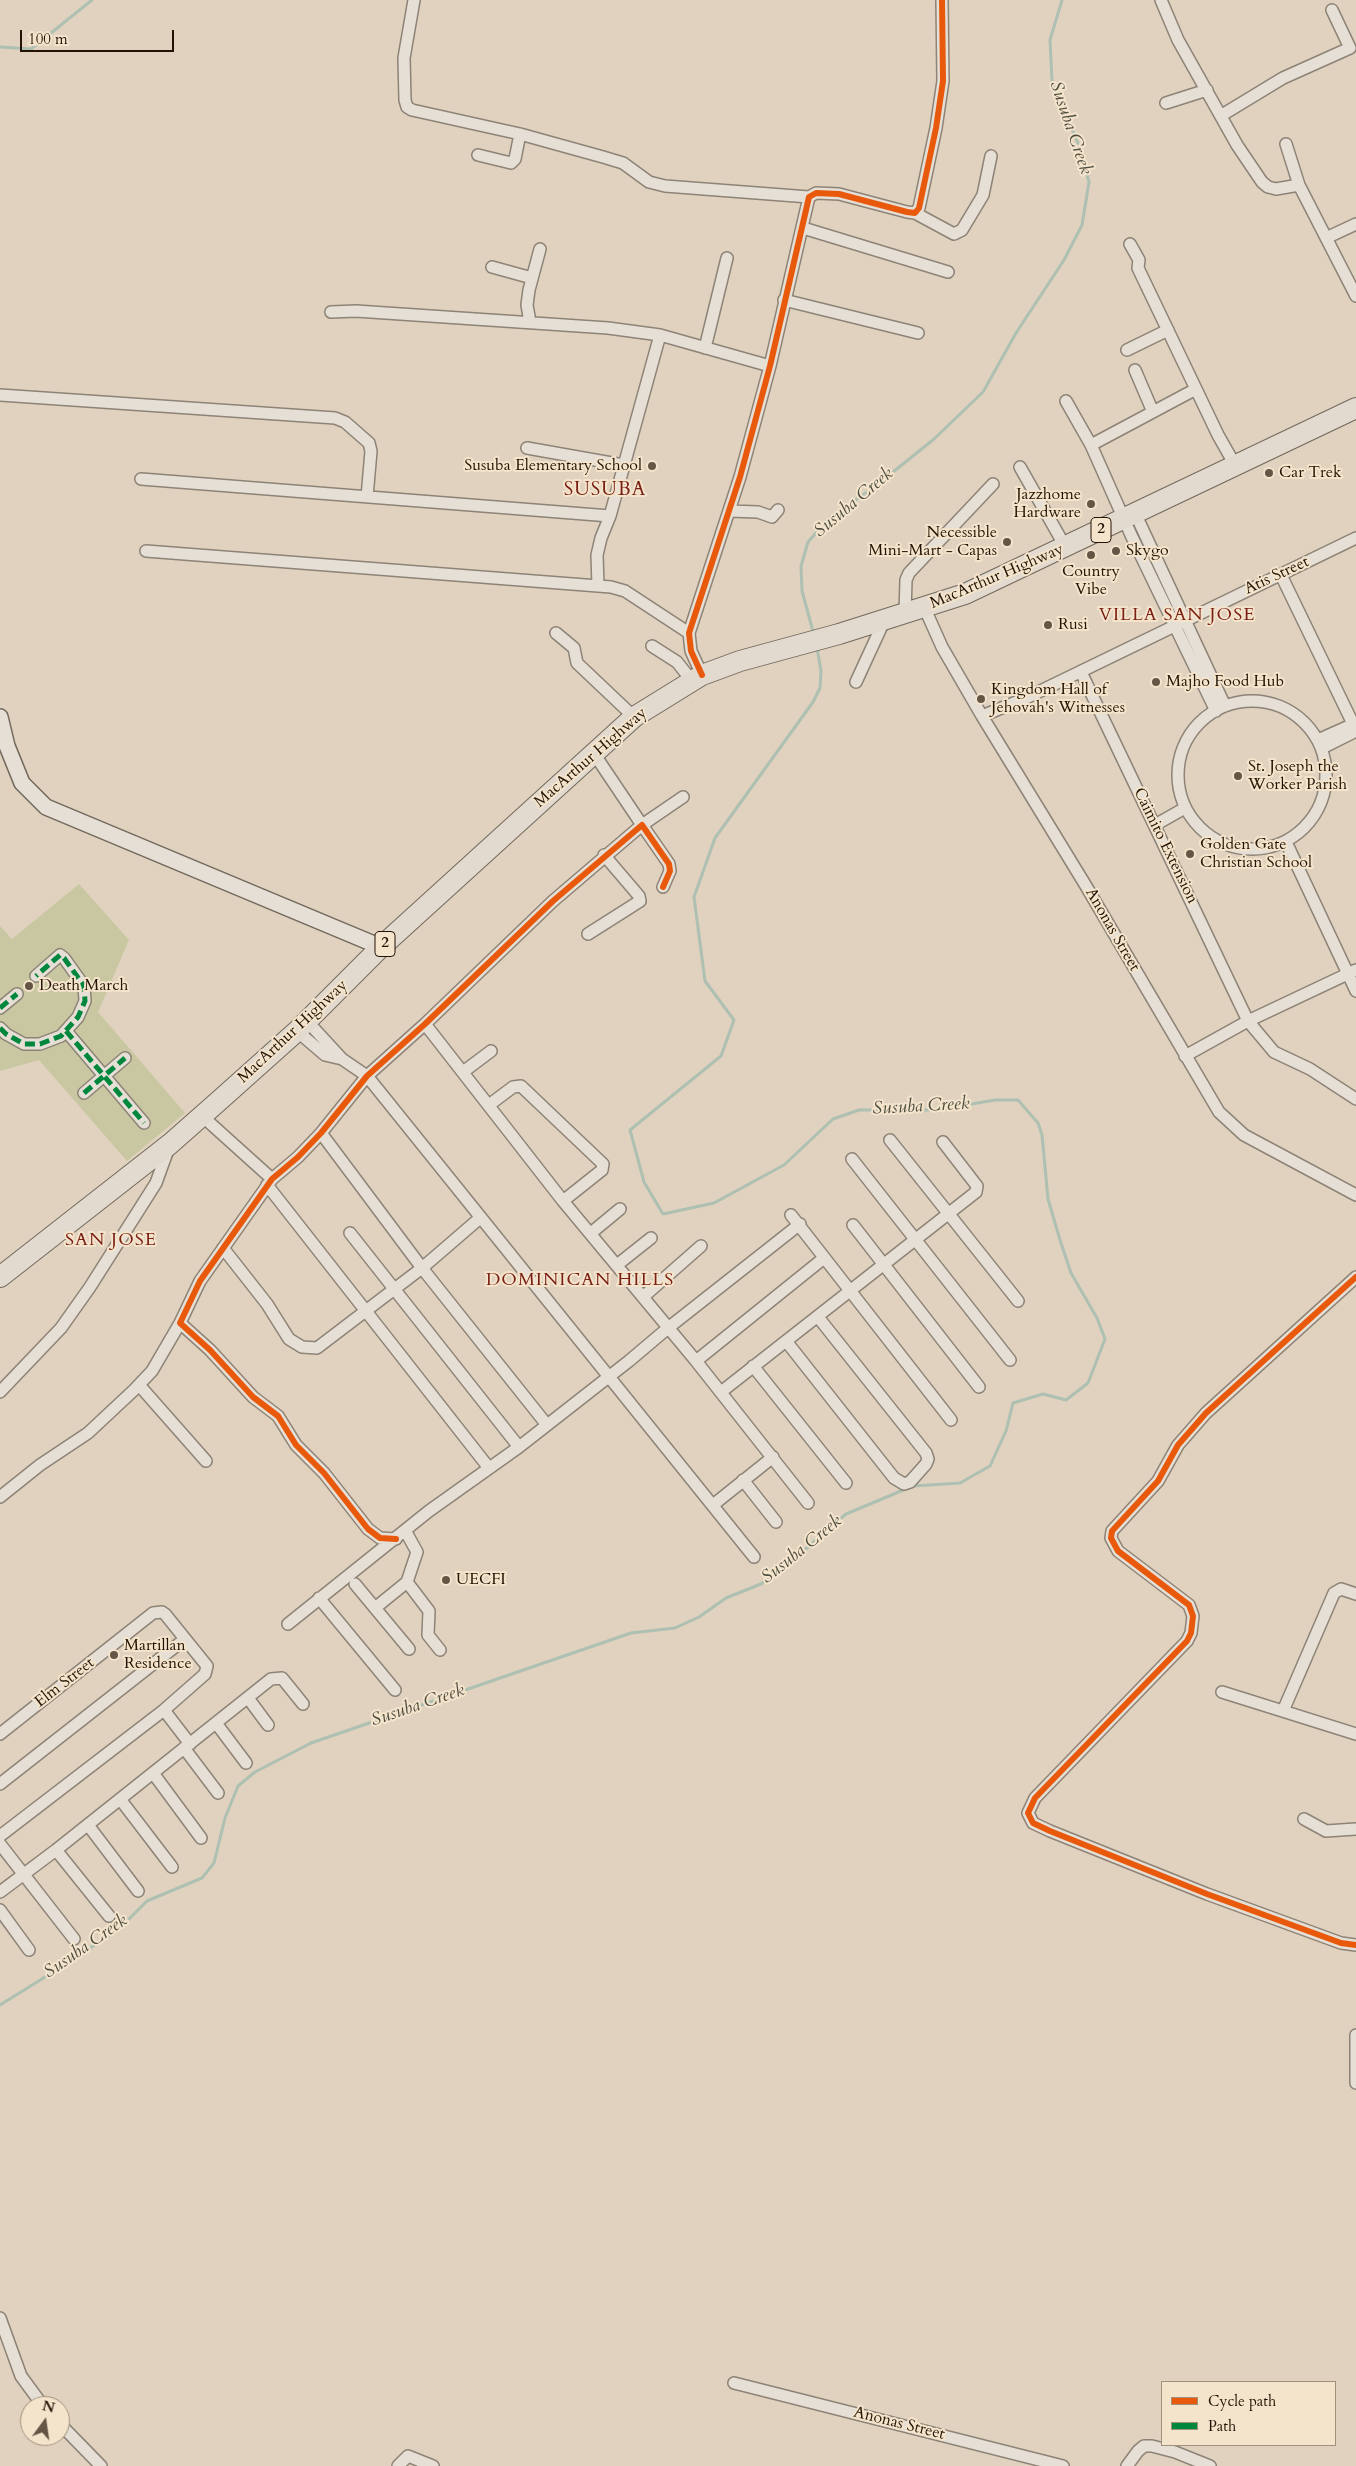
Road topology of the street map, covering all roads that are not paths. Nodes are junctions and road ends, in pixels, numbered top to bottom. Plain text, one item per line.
1 (414, 0) edge
2 (942, 0) edge
3 (1161, 0) edge
4 (1332, 10) dead end
5 (1207, 90) junction
6 (1166, 104) dead end
7 (1222, 116) junction
8 (520, 134) junction
9 (1286, 144) dead end
10 (478, 155) dead end
11 (991, 156) dead end
12 (1299, 185) junction
13 (810, 197) junction
14 (915, 213) junction
15 (1356, 224) edge
16 (803, 228) junction
17 (1326, 238) junction
18 (1130, 244) dead end
19 (540, 249) dead end
20 (727, 258) dead end
21 (492, 267) dead end
22 (948, 272) dead end
23 (532, 278) junction
24 (1356, 296) edge
25 (784, 300) junction
26 (331, 312) dead end
27 (530, 322) junction
28 (1168, 330) junction
29 (918, 334) dead end
30 (660, 335) junction
31 (705, 348) junction
32 (1127, 350) dead end
33 (770, 366) junction
34 (1135, 370) dead end
35 (1196, 389) junction
36 (0, 394) edge
37 (1066, 400) dead end
38 (1356, 408) edge
39 (1153, 412) junction
40 (1091, 445) junction
41 (528, 448) dead end
42 (624, 465) junction
43 (1235, 465) junction
44 (1020, 466) dead end
45 (141, 479) dead end
46 (993, 484) dead end
47 (368, 497) junction
48 (778, 510) dead end
49 (729, 511) junction
50 (610, 516) junction
51 (1129, 516) junction
52 (1356, 538) edge
53 (1066, 548) junction
54 (146, 552) dead end
55 (1281, 575) junction
56 (598, 586) junction
57 (925, 609) junction
58 (905, 614) junction
59 (885, 619) junction
60 (1180, 622) junction
61 (556, 632) dead end
62 (689, 633) junction
63 (652, 646) dead end
64 (1080, 672) junction
65 (697, 678) junction
66 (856, 682) dead end
67 (1220, 708) junction
68 (982, 716) junction
69 (634, 717) junction
70 (0, 718) edge
71 (1355, 727) edge
72 (1320, 744) junction
73 (4, 750) edge
74 (594, 755) junction
75 (683, 797) dead end
76 (1185, 808) junction
77 (642, 825) junction
78 (1155, 825) junction
79 (1286, 842) junction
80 (604, 855) junction
81 (663, 887) dead end
82 (588, 934) dead end
83 (381, 947) junction
84 (1352, 972) edge
85 (36, 976) dead end
86 (1356, 990) edge
87 (17, 994) dead end
88 (0, 1008) edge
89 (1248, 1021) junction
90 (425, 1024) junction
91 (302, 1026) junction
92 (0, 1028) edge
93 (66, 1031) junction
94 (492, 1051) dead end
95 (1186, 1056) junction
96 (125, 1058) dead end
97 (463, 1072) junction
98 (104, 1076) junction
99 (367, 1076) junction
100 (84, 1093) dead end
101 (1356, 1098) edge
102 (489, 1105) junction
103 (202, 1115) junction
104 (144, 1123) dead end
105 (321, 1133) junction
106 (890, 1140) dead end
107 (943, 1142) dead end
108 (170, 1144) junction
109 (852, 1158) dead end
110 (270, 1182) junction
111 (1356, 1195) edge
112 (563, 1201) junction
113 (620, 1209) dead end
114 (948, 1212) junction
115 (791, 1215) dead end
116 (480, 1218) junction
117 (800, 1224) junction
118 (852, 1224) dead end
119 (350, 1233) dead end
120 (591, 1233) junction
121 (651, 1238) dead end
122 (916, 1238) junction
123 (701, 1246) dead end
124 (223, 1248) junction
125 (824, 1258) junction
126 (617, 1264) junction
127 (884, 1265) junction
128 (422, 1268) junction
129 (0, 1277) edge
130 (1356, 1277) edge
131 (394, 1289) junction
132 (852, 1291) junction
133 (643, 1296) junction
134 (1018, 1301) dead end
135 (365, 1312) junction
136 (818, 1317) junction
137 (180, 1323) junction
138 (668, 1328) junction
139 (786, 1341) junction
140 (696, 1360) junction
141 (1010, 1360) dead end
142 (753, 1366) junction
143 (608, 1377) junction
144 (139, 1385) junction
145 (979, 1387) dead end
146 (0, 1392) edge
147 (722, 1392) junction
148 (951, 1420) dead end
149 (547, 1425) junction
150 (519, 1447) junction
151 (773, 1457) junction
152 (206, 1460) dead end
153 (489, 1468) junction
154 (743, 1480) junction
155 (846, 1483) dead end
156 (0, 1497) edge
157 (808, 1503) dead end
158 (713, 1505) junction
159 (776, 1522) dead end
160 (406, 1532) junction
161 (396, 1539) junction
162 (754, 1557) dead end
163 (408, 1582) junction
164 (355, 1584) dead end
165 (1356, 1594) edge
166 (319, 1598) junction
167 (375, 1608) junction
168 (288, 1624) dead end
169 (185, 1639) junction
170 (409, 1648) dead end
171 (440, 1650) dead end
172 (395, 1690) dead end
173 (1222, 1692) dead end
174 (248, 1698) junction
175 (303, 1704) dead end
176 (164, 1710) junction
177 (1283, 1712) junction
178 (216, 1723) junction
179 (268, 1725) dead end
180 (0, 1734) edge
181 (1356, 1734) edge
182 (187, 1746) junction
183 (246, 1763) dead end
184 (153, 1773) junction
185 (0, 1784) edge
186 (218, 1793) dead end
187 (120, 1799) junction
188 (1304, 1819) dead end
189 (88, 1825) junction
190 (1356, 1829) edge
191 (0, 1836) edge
192 (201, 1838) dead end
193 (0, 1844) edge
194 (56, 1850) junction
195 (172, 1867) dead end
196 (24, 1874) junction
197 (138, 1891) dead end
198 (0, 1892) edge
199 (0, 1910) edge
200 (109, 1916) dead end
201 (74, 1939) dead end
202 (1356, 1944) edge
203 (30, 1950) dead end
204 (1356, 2035) edge
205 (1356, 2083) edge
206 (0, 2318) edge
207 (734, 2383) dead end
208 (36, 2396) edge
209 (70, 2434) edge
210 (101, 2466) edge
211 (398, 2466) edge
212 (433, 2466) edge
213 (1063, 2466) edge
214 (1127, 2466) edge
215 (1210, 2466) edge

1 - 8 street
2 - 14 street
3 - 5 street
4 - 7 street
5 - 6 street
5 - 7 street
7 - 12 street
8 - 10 street
8 - 13 street
9 - 12 street
11 - 14 street
12 - 17 street
13 - 14 street
13 - 16 street
15 - 17 street
16 - 22 street
16 - 25 street
17 - 24 street
18 - 28 street
19 - 23 street
20 - 31 street
21 - 23 street
23 - 27 street
25 - 29 street
25 - 33 street
26 - 27 street
27 - 30 street
28 - 32 street
28 - 35 street
30 - 31 street
30 - 42 street
31 - 33 street
33 - 49 street
34 - 39 street
35 - 39 street
35 - 43 street
36 - 47 street
37 - 40 street
38 - 43 highway, MacArthur Highway / 2
39 - 40 street
40 - 51 street
41 - 42 street
42 - 50 street
43 - 51 highway, MacArthur Highway / 2
44 - 53 street
45 - 47 street
46 - 58 street
47 - 50 street
48 - 49 street
49 - 62 street
50 - 56 street
51 - 53 highway, MacArthur Highway / 2
51 - 60 street
52 - 55 street, Atis Street
53 - 57 highway, MacArthur Highway / 2
54 - 56 street
55 - 60 street, Atis Street
55 - 71 street
56 - 62 street
57 - 58 highway, MacArthur Highway / 2
57 - 68 street, Anonas Street
58 - 59 highway, MacArthur Highway / 2
59 - 65 highway, MacArthur Highway / 2
59 - 66 street
60 - 64 street, Atis Street
60 - 67 street
61 - 69 street
62 - 65 street
63 - 65 street
64 - 68 street, Atis Street
64 - 78 street, Caimito Extension
65 - 69 highway, MacArthur Highway / 2
67 - 72 street
67 - 76 street
68 - 95 street, Anonas Street
69 - 74 highway, MacArthur Highway / 2
70 - 73 street
71 - 72 street
72 - 79 street
73 - 83 street
74 - 77 street
74 - 83 highway, MacArthur Highway / 2
75 - 77 street
76 - 78 street
76 - 79 street
77 - 80 street
77 - 81 street
78 - 89 street, Caimito Extension
79 - 84 street
80 - 82 street
80 - 90 street
83 - 91 highway, MacArthur Highway / 2
84 - 86 street
84 - 89 street
85 - 93 street
87 - 88 street
89 - 95 street
89 - 101 street, Caimito Extension
90 - 97 street
90 - 99 street
91 - 99 street
91 - 103 highway, MacArthur Highway / 2
92 - 93 street
93 - 98 street
94 - 97 street
95 - 111 street, Anonas Street
96 - 98 street
97 - 102 street
98 - 100 street
98 - 104 street
99 - 105 street
99 - 116 street
102 - 112 street
102 - 112 street
103 - 108 highway, MacArthur Highway / 2
103 - 110 street
105 - 110 street
105 - 128 street
106 - 114 street
107 - 114 street
108 - 129 highway, MacArthur Highway / 2
108 - 146 street
109 - 122 street
110 - 124 street
110 - 135 street
112 - 120 street
113 - 120 street
114 - 122 street
114 - 134 street
115 - 117 street
116 - 128 street
116 - 143 street
117 - 125 street
117 - 138 street
118 - 127 street
119 - 131 street
120 - 126 street
121 - 126 street
122 - 127 street
122 - 141 street
123 - 133 street
124 - 135 street
124 - 137 street
125 - 132 street
125 - 140 street
126 - 133 street
127 - 132 street
127 - 145 street
128 - 131 street
128 - 149 street
130 - 202 street
131 - 135 street
131 - 150 street
132 - 136 street
132 - 148 street
133 - 138 street
135 - 153 street
136 - 139 street
136 - 139 street
137 - 144 street
137 - 161 street
138 - 140 street
138 - 143 street
139 - 142 street
140 - 147 street
142 - 147 street
142 - 155 street
143 - 149 street
143 - 158 street
144 - 152 street
144 - 156 street
147 - 151 street
149 - 150 street
150 - 153 street
151 - 154 street
151 - 157 street
153 - 160 street
154 - 158 street
154 - 159 street
158 - 162 street
160 - 161 street
160 - 163 street
161 - 166 street
163 - 167 street
163 - 171 street
164 - 167 street
165 - 177 street
166 - 168 street
166 - 172 street
167 - 170 street
169 - 176 street
169 - 180 street, Elm Street
169 - 185 street
173 - 177 street
174 - 175 street
174 - 178 street
174 - 179 street
176 - 182 street
176 - 191 street
177 - 181 street
178 - 182 street
178 - 183 street
182 - 184 street
182 - 186 street
184 - 187 street
184 - 192 street
187 - 189 street
187 - 195 street
188 - 190 street
189 - 194 street
189 - 197 street
193 - 196 street
194 - 196 street
194 - 200 street
196 - 198 street
196 - 201 street
199 - 203 street
204 - 205 street
206 - 208 street
207 - 213 street, Anonas Street
209 - 210 street
211 - 212 street
214 - 215 street

